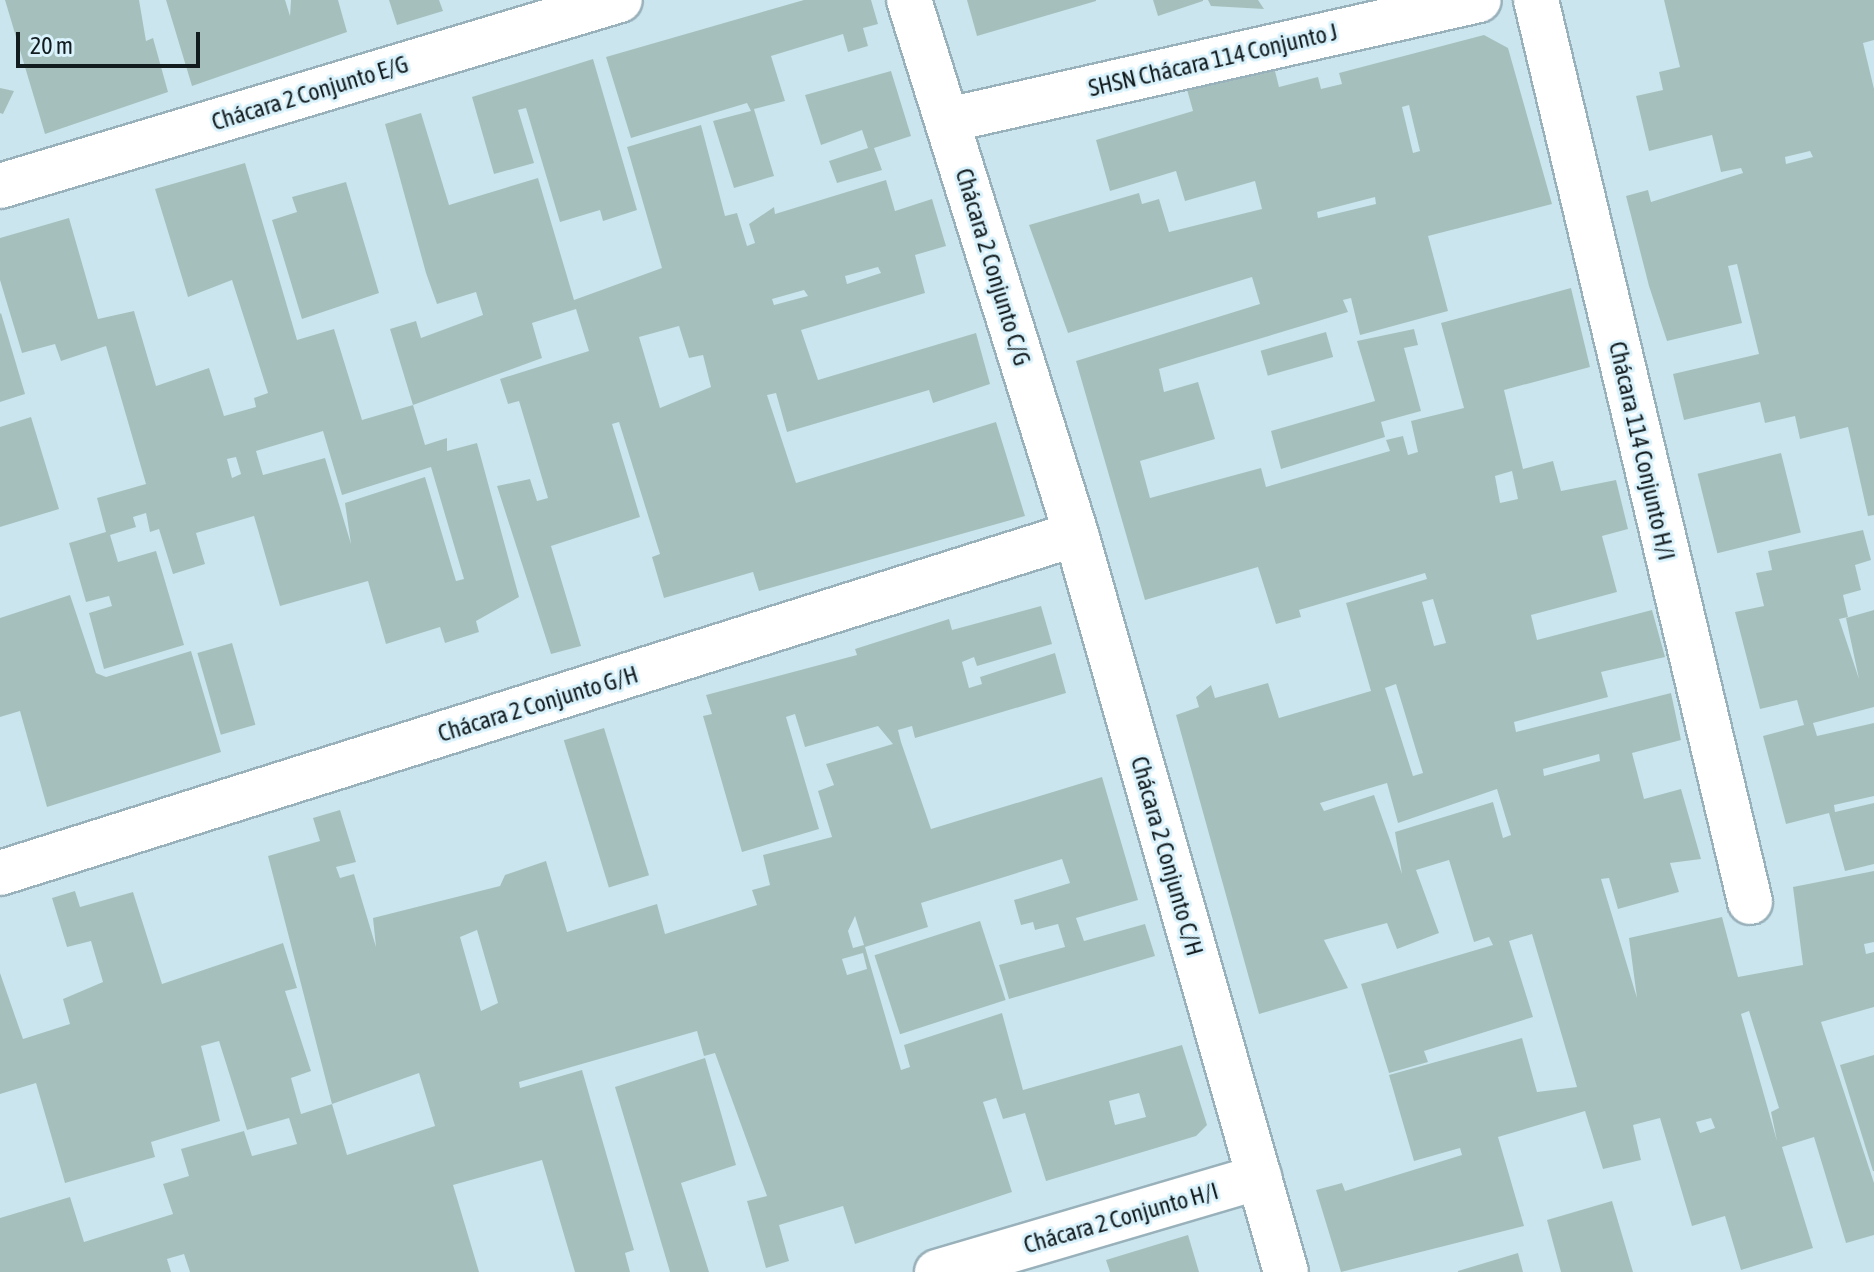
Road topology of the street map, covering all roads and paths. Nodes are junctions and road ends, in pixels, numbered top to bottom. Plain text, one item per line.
1 (620, 0) edge
2 (909, 0) edge
3 (1536, 0) edge
4 (1473, 1) edge
5 (948, 120) junction
6 (0, 186) edge
7 (1076, 534) junction
8 (0, 873) edge
9 (1750, 902) dead end
10 (1259, 1177) junction
11 (937, 1272) edge
12 (1286, 1272) edge

1 - 6 street, Chácara 2 Conjunto E/G
2 - 5 street, Chácara 2 Conjunto C/G
3 - 9 street, Chácara 114 Conjunto H/I
4 - 5 street, SHSN Chácara 114 Conjunto J
5 - 7 street, Chácara 2 Conjunto C/G
7 - 8 street, Chácara 2 Conjunto G/H
7 - 10 street, Chácara 2 Conjunto C/H
10 - 11 street, Chácara 2 Conjunto H/I
10 - 12 street, Chácara 2 Conjunto C/H

